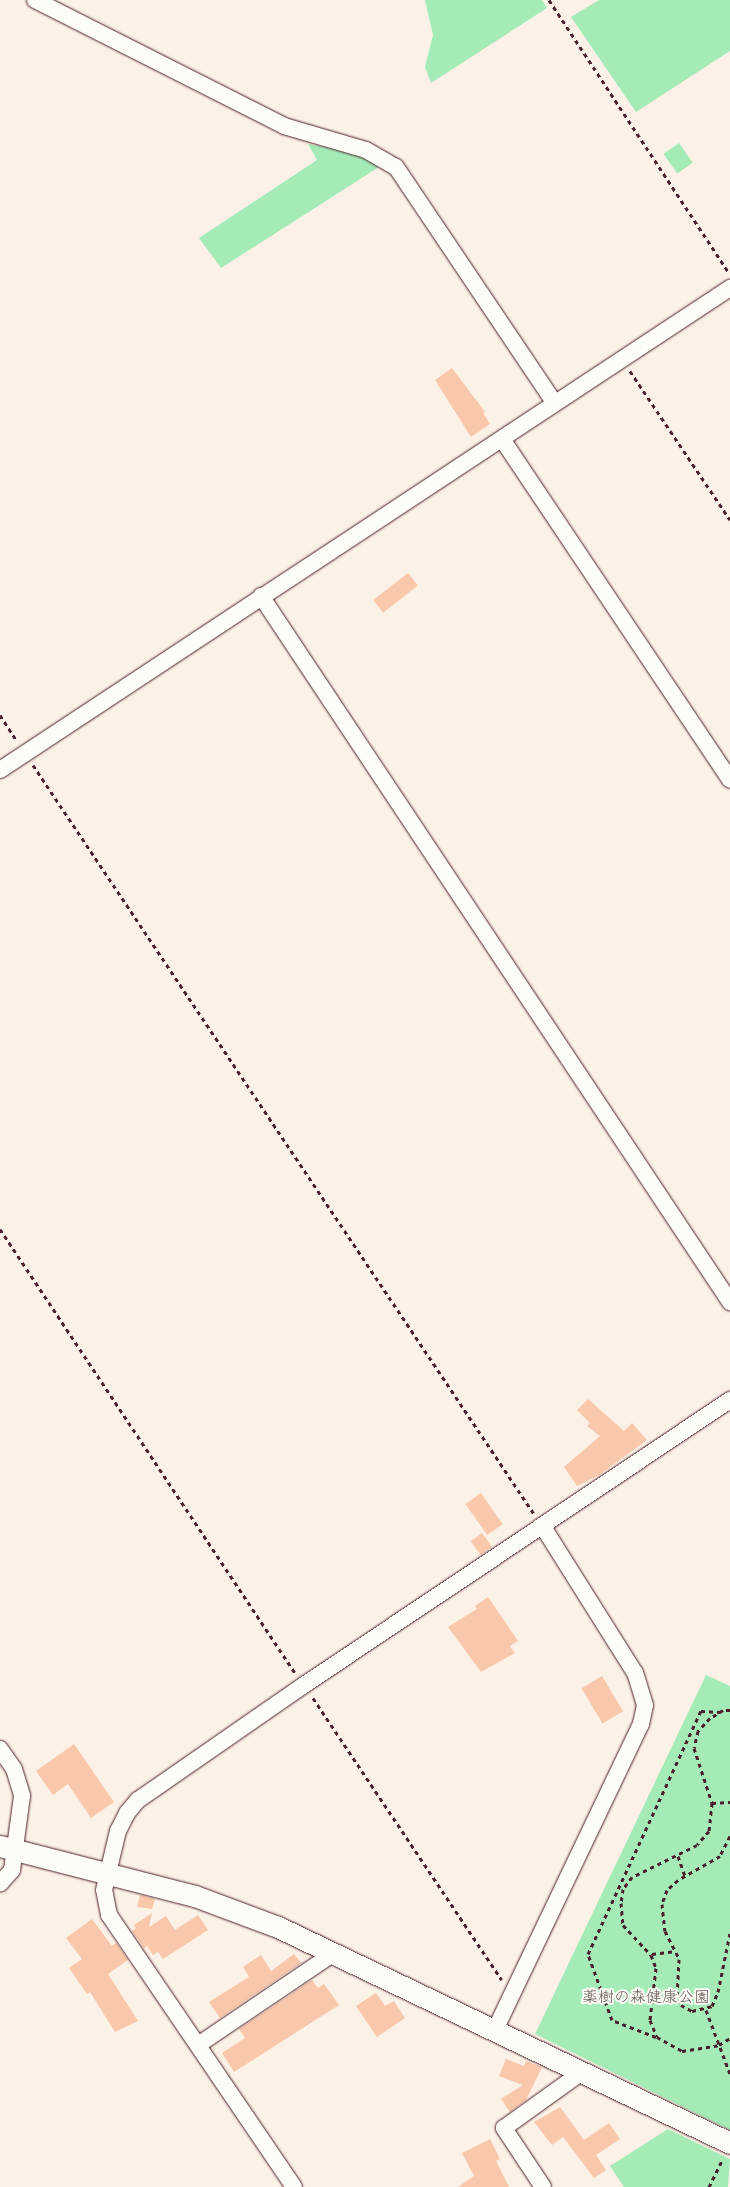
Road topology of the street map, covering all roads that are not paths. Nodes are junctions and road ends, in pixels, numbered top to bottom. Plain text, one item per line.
1 (35, 0) edge
2 (730, 288) edge
3 (554, 402) junction
4 (502, 439) junction
5 (260, 596) junction
6 (0, 770) edge
7 (730, 780) edge
8 (730, 1302) edge
9 (730, 1400) edge
10 (543, 1527) junction
11 (0, 1748) edge
12 (8, 1847) edge
13 (107, 1872) junction
14 (0, 1884) edge
15 (334, 1953) junction
16 (495, 2030) junction
17 (198, 2046) junction
18 (582, 2072) junction
19 (730, 2143) edge
20 (294, 2187) edge
21 (543, 2187) edge

1 - 3 street
2 - 3 street
3 - 4 street
4 - 5 street
4 - 7 street
5 - 6 street
5 - 8 street
9 - 10 street
10 - 13 street
10 - 16 street
11 - 12 street
12 - 13 street
12 - 14 street
13 - 15 street
13 - 17 street
15 - 16 street
15 - 17 street
16 - 18 street
17 - 20 street
18 - 19 street
18 - 21 street

